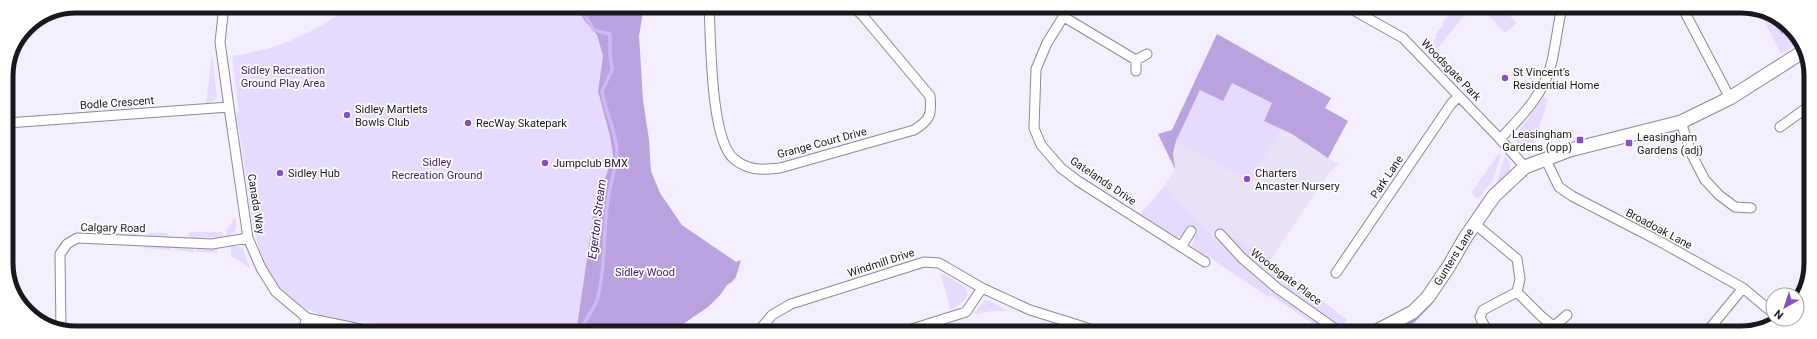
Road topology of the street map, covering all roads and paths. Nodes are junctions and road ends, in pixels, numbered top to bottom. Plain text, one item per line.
1 (223, 13) edge
2 (709, 13) edge
3 (860, 13) edge
4 (1066, 13) edge
5 (1358, 13) edge
6 (1561, 13) edge
7 (1685, 13) edge
8 (1064, 17) junction
9 (1800, 53) edge
10 (1147, 54) dead end
11 (1136, 60) junction
12 (1136, 71) dead end
13 (1459, 96) junction
14 (1730, 98) junction
15 (229, 108) junction
16 (1804, 109) edge
17 (1681, 122) junction
18 (13, 123) edge
19 (1780, 127) dead end
20 (1500, 139) junction
21 (1545, 158) junction
22 (1525, 167) junction
23 (1751, 208) dead end
24 (1475, 224) junction
25 (1191, 231) dead end
26 (1220, 234) dead end
27 (248, 238) junction
28 (1181, 247) junction
29 (1205, 262) dead end
30 (1336, 273) dead end
31 (982, 288) junction
32 (1743, 288) junction
33 (1517, 292) junction
34 (1765, 306) edge
35 (1567, 315) dead end
36 (307, 318) junction
37 (61, 324) edge
38 (1075, 324) joint
39 (304, 326) edge
40 (346, 326) edge
41 (763, 326) edge
42 (921, 326) edge
43 (1081, 326) edge
44 (1332, 326) edge
45 (1386, 326) edge
46 (1484, 326) edge
47 (1554, 326) joint
48 (1712, 326) edge

1 - 15 street, Canada Way
2 - 3 street, Grange Court Drive
4 - 8 street, Gatelands Drive
5 - 13 street, Woodsgate Park
6 - 20 street
7 - 14 street
8 - 11 street
8 - 28 street, Gatelands Drive
9 - 14 street, Gunters Lane
10 - 11 street
11 - 12 street
13 - 20 street, Woodsgate Park
13 - 30 street, Park Lane
14 - 17 street, Gunters Lane
15 - 18 street, Bodle Crescent
15 - 27 street, Canada Way
16 - 19 street
17 - 21 street, Gunters Lane
17 - 23 street
20 - 22 street, Woodsgate Park
21 - 22 street, Gunters Lane
21 - 32 street, Broadoak Lane
22 - 24 street, Gunters Lane
24 - 33 street
24 - 45 street, Gunters Lane
25 - 28 street
26 - 44 street, Woodsgate Place
27 - 36 street, Canada Way
27 - 37 street, Calgary Road
28 - 29 street, Gatelands Drive
31 - 38 street, Windmill Drive
31 - 41 street, Windmill Drive
31 - 42 street
32 - 34 street, Broadoak Lane
32 - 48 street
33 - 46 street
33 - 47 street
35 - 47 street
36 - 39 street
36 - 40 street, Canada Way
38 - 43 street, Windmill Drive

